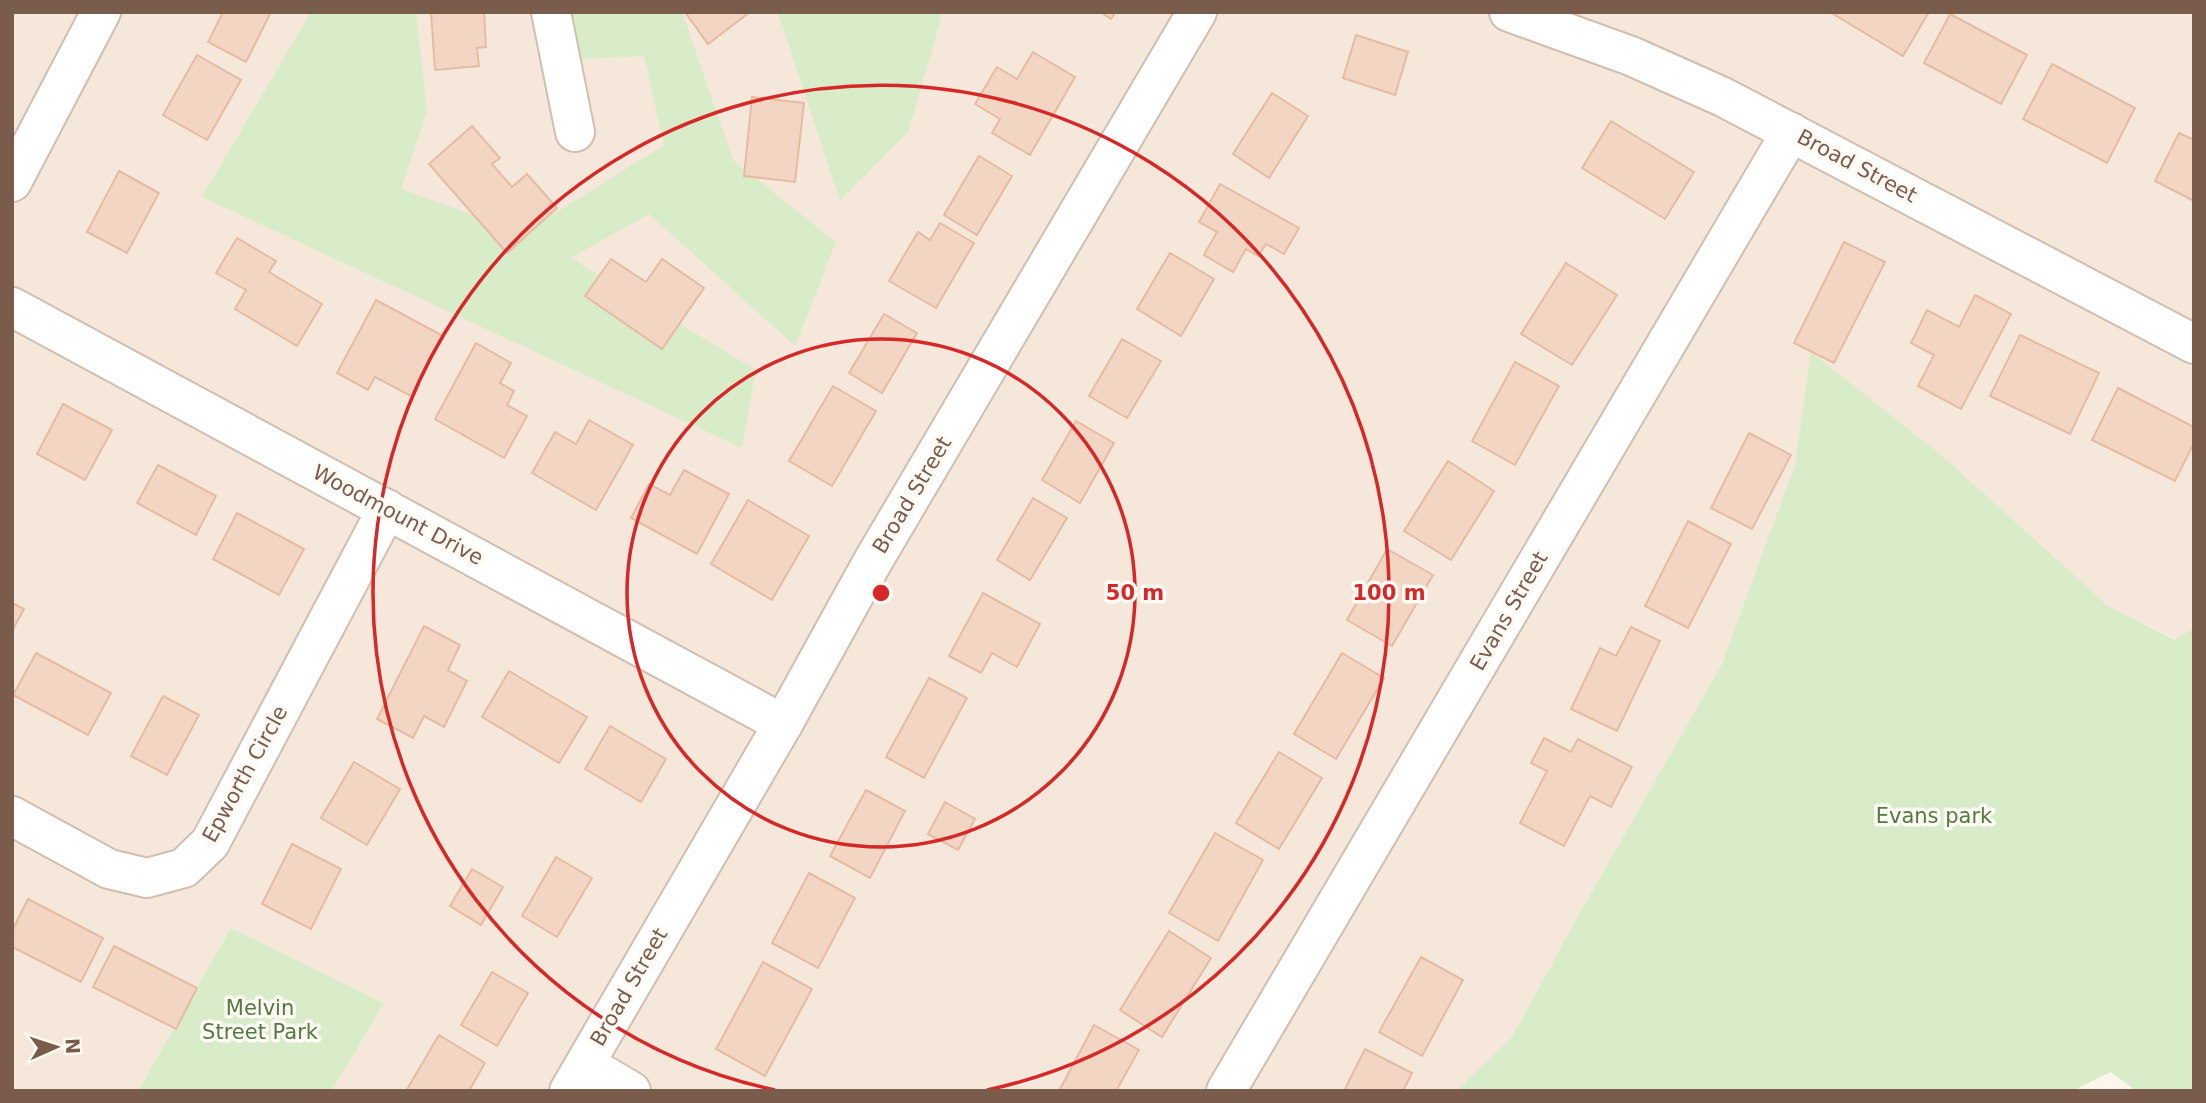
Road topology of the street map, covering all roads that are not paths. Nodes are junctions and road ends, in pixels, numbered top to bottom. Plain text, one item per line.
1 (101, 12) edge
2 (551, 12) edge
3 (1197, 12) edge
4 (1509, 12) edge
5 (575, 132) dead end
6 (1791, 132) junction
7 (12, 183) edge
8 (12, 307) edge
9 (2194, 344) edge
10 (387, 509) junction
11 (783, 724) junction
12 (12, 816) edge
13 (577, 1077) edge
14 (631, 1091) edge
15 (1226, 1091) edge

1 - 7 street
2 - 5 street
3 - 11 street, Broad Street
4 - 6 street, Broad Street
6 - 9 street, Broad Street
6 - 15 street, Evans Street
8 - 10 street, Woodmount Drive
10 - 11 street, Woodmount Drive
10 - 12 street, Epworth Circle
11 - 13 street, Broad Street
13 - 14 street

